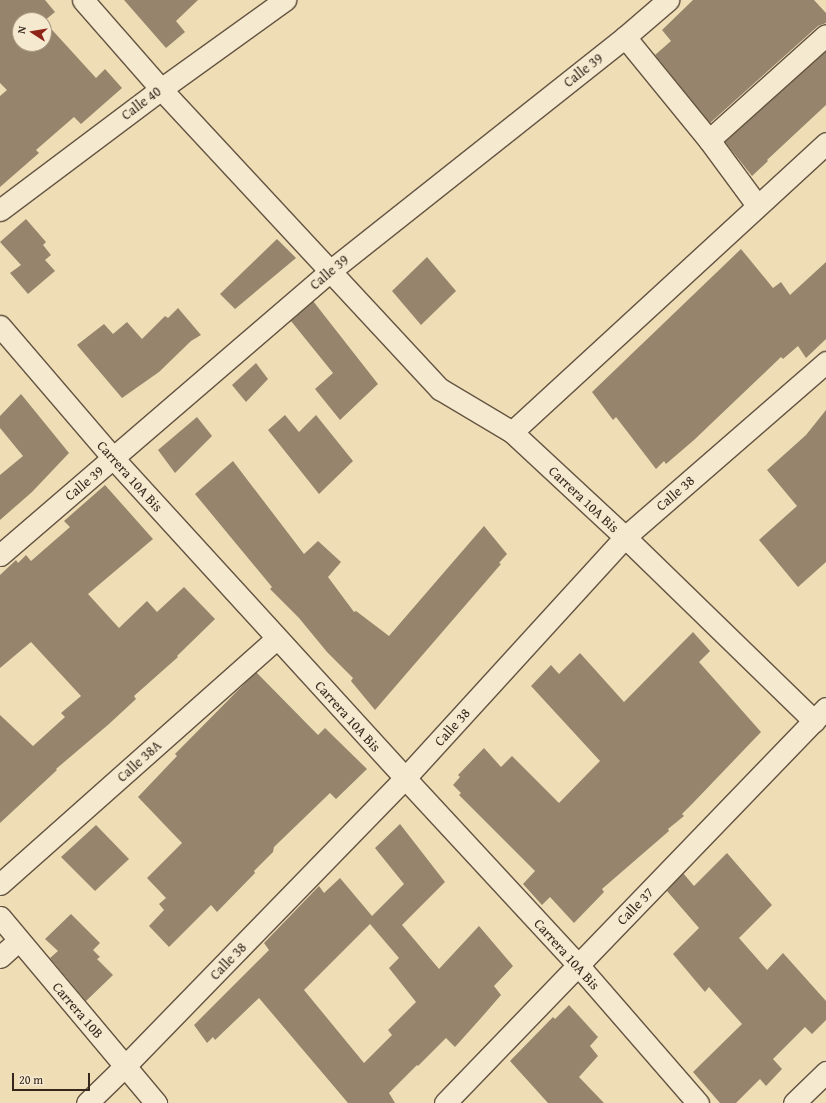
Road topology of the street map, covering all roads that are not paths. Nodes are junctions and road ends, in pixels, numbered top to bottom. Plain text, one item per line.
1 (84, 0) edge
2 (285, 0) edge
3 (668, 0) edge
4 (826, 35) edge
5 (625, 37) junction
6 (161, 88) junction
7 (709, 140) junction
8 (826, 143) edge
9 (757, 205) junction
10 (0, 210) edge
11 (330, 271) junction
12 (0, 326) edge
13 (826, 362) edge
14 (512, 432) junction
15 (113, 458) junction
16 (625, 537) junction
17 (0, 555) edge
18 (277, 638) junction
19 (820, 714) edge
20 (405, 778) junction
21 (0, 884) edge
22 (0, 917) edge
23 (18, 941) junction
24 (0, 957) edge
25 (578, 965) junction
26 (126, 1066) junction
27 (826, 1072) edge
28 (87, 1103) edge
29 (156, 1103) edge
30 (445, 1103) edge
31 (698, 1103) edge
32 (794, 1103) edge

1 - 6 street, Carrera 10A Bis
2 - 6 street, Calle 40
3 - 5 street, Calle 39
4 - 7 street
5 - 7 street
5 - 11 street, Calle 39
6 - 10 street, Calle 40
6 - 11 street, Carrera 10A Bis
7 - 9 street
8 - 9 street
9 - 14 street
11 - 14 street, Carrera 10A Bis
11 - 15 street, Calle 39
12 - 15 street, Carrera 10A Bis
13 - 16 street, Calle 38
14 - 16 street, Carrera 10A Bis
15 - 17 street, Calle 39
15 - 18 street, Carrera 10A Bis
16 - 19 street, Carrera 10A Bis
16 - 20 street, Calle 38
18 - 20 street, Carrera 10A Bis
18 - 21 street, Calle 38A
19 - 25 street, Calle 37
20 - 25 street, Carrera 10A Bis
20 - 26 street, Calle 38
22 - 23 street, Carrera 10B
23 - 24 street
23 - 26 street, Carrera 10B
25 - 30 street, Calle 37
25 - 31 street, Carrera 10A Bis
26 - 28 street, Calle 38
26 - 29 street, Carrera 10B
27 - 32 street

